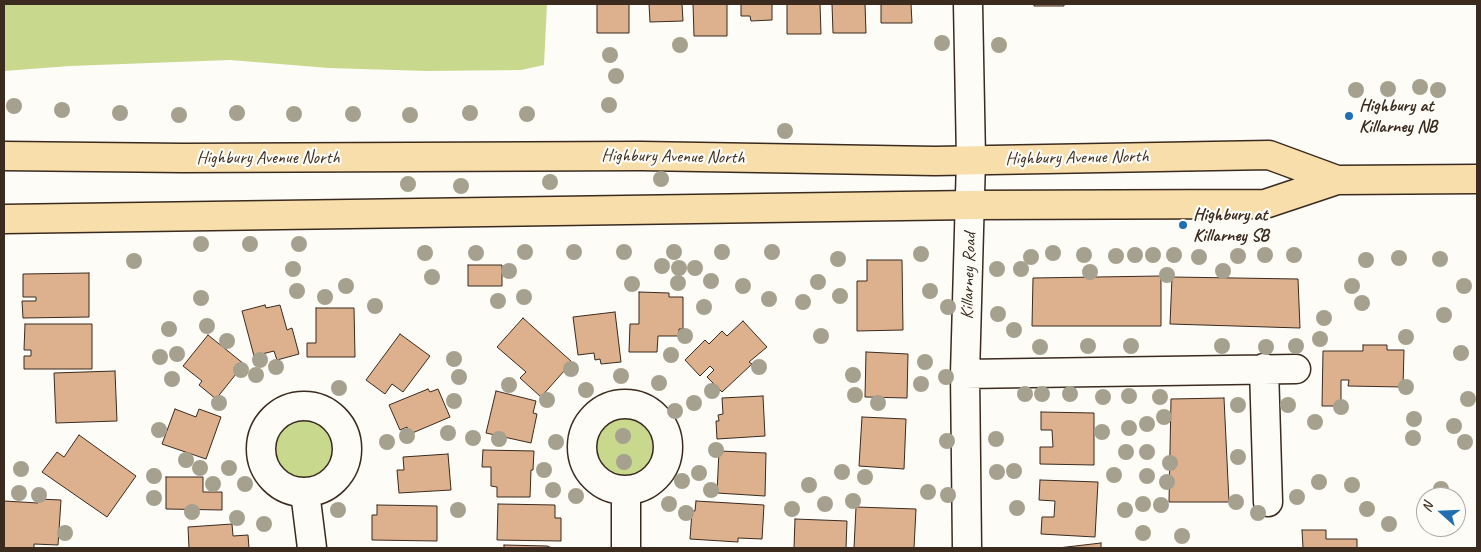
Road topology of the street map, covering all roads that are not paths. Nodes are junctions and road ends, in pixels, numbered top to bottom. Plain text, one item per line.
1 (968, 4) edge
2 (4, 156) edge
3 (971, 159) junction
4 (1477, 178) edge
5 (1337, 180) junction
6 (971, 205) junction
7 (4, 219) edge
8 (1264, 368) junction
9 (1296, 369) dead end
10 (965, 374) junction
11 (626, 490) dead end
12 (305, 492) dead end
13 (1268, 502) dead end
14 (312, 548) edge
15 (626, 548) edge
16 (967, 548) edge

1 - 3 street, Killarney Road
2 - 3 main road, Highbury Avenue North
3 - 5 main road, Highbury Avenue North
3 - 6 street, Killarney Road
4 - 5 main road, Highbury Avenue North
5 - 6 main road, Highbury Avenue North
6 - 7 main road, Highbury Avenue North
6 - 10 street, Killarney Road
8 - 9 street
8 - 10 street
8 - 13 street
10 - 16 street, Killarney Road
11 - 15 street
12 - 14 street

